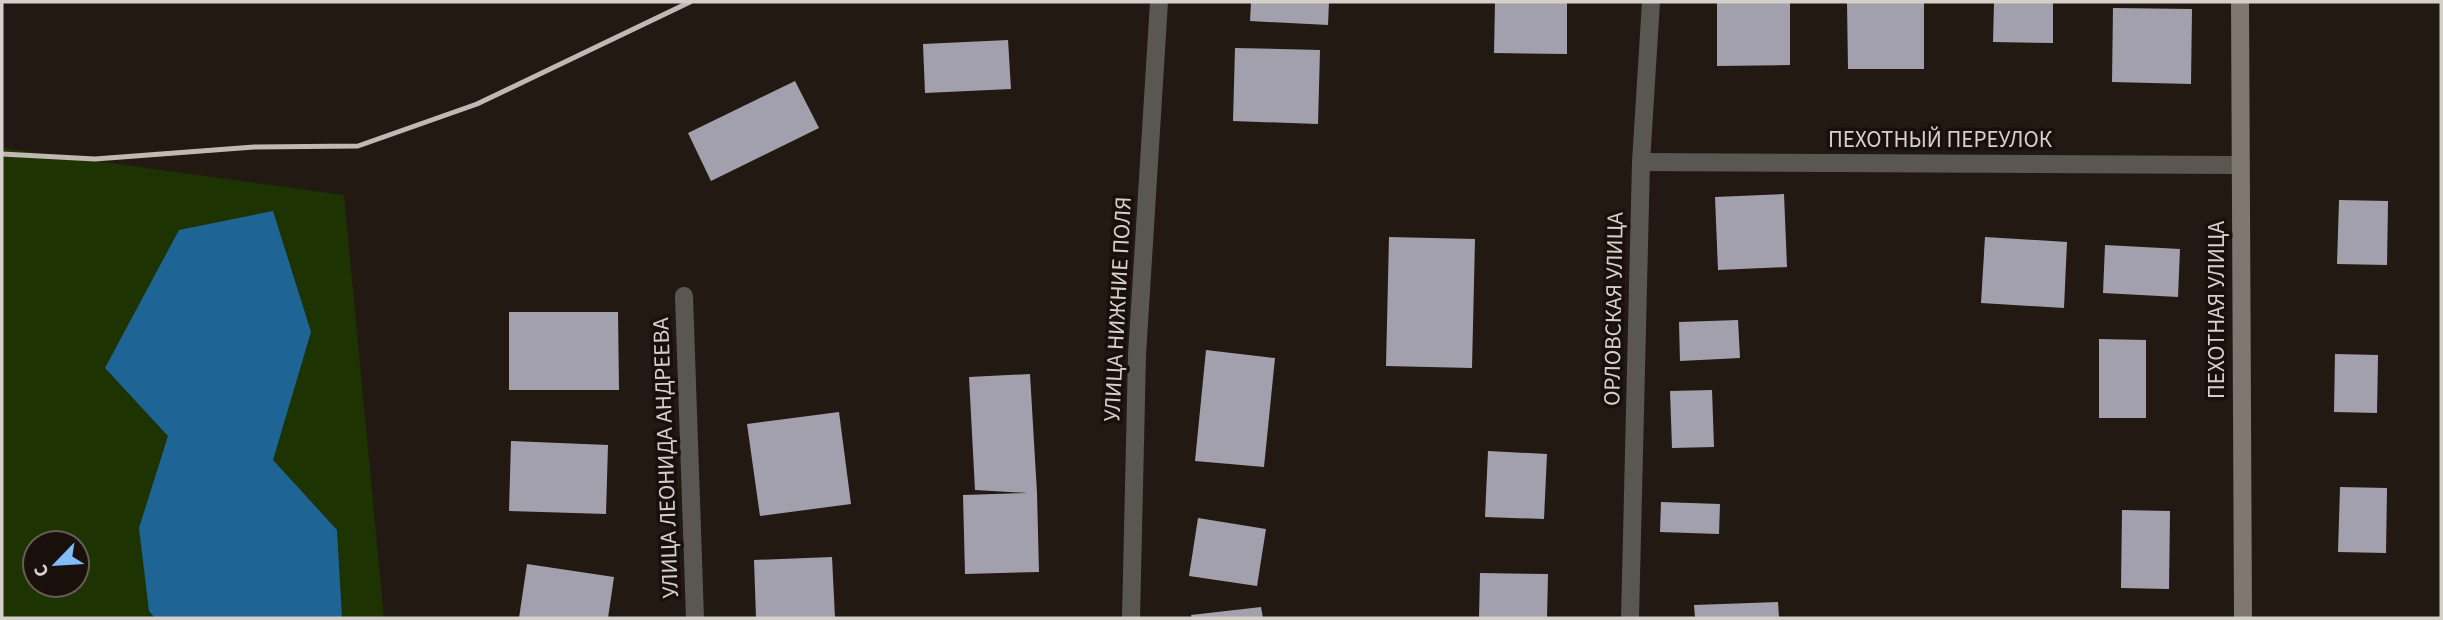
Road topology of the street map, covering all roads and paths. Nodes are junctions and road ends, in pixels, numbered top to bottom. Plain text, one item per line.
1 (1159, 2) edge
2 (1651, 2) edge
3 (2240, 2) edge
4 (1640, 162) junction
5 (2240, 164) junction
6 (684, 296) dead end
7 (695, 618) edge
8 (1131, 618) edge
9 (1630, 618) edge
10 (2243, 618) edge

1 - 8 street, УЛИЦА НИЖНИЕ ПОЛЯ
2 - 4 street, ОРЛОВСКАЯ УЛИЦА
3 - 5 street, ПЕХОТНАЯ УЛИЦА
4 - 5 street, ПЕХОТНЫЙ ПЕРЕУЛОК
4 - 9 street, ОРЛОВСКАЯ УЛИЦА
5 - 10 street, ПЕХОТНАЯ УЛИЦА
6 - 7 street, УЛИЦА ЛЕОНИДА АНДРЕЕВА

